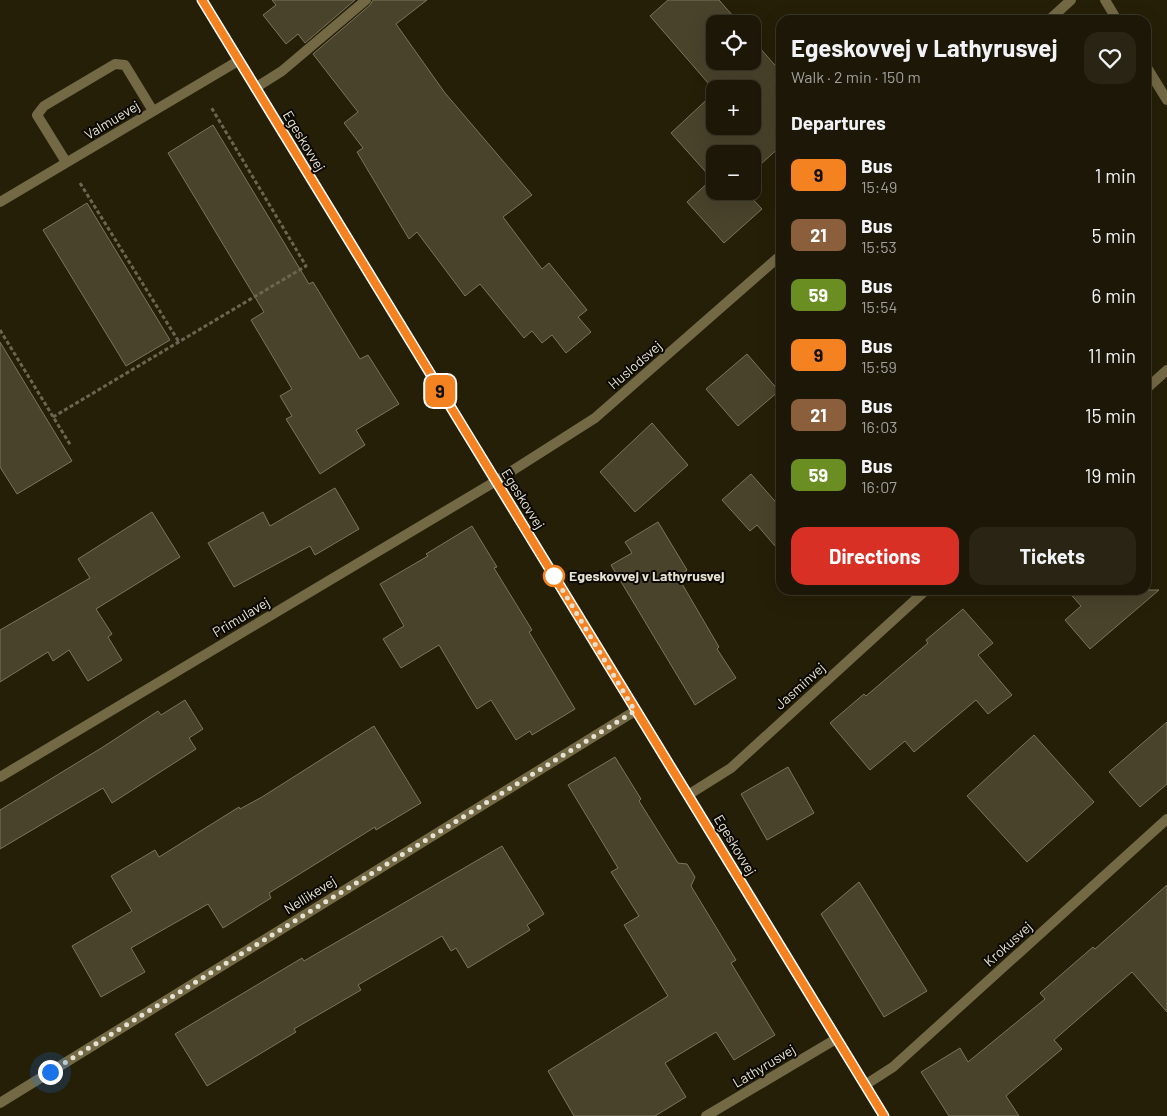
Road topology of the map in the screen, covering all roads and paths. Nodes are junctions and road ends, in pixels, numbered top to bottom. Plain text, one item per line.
1 (202, 0) edge
2 (366, 0) edge
3 (1071, 0) edge
4 (1105, 0) edge
5 (1054, 15) edge
6 (1115, 15) edge
7 (238, 61) junction
8 (1151, 74) edge
9 (197, 85) junction
10 (255, 88) junction
11 (1167, 100) edge
12 (153, 112) junction
13 (66, 162) junction
14 (0, 202) edge
15 (776, 259) edge
16 (0, 330) edge
17 (179, 342) junction
18 (1167, 370) edge
19 (1151, 384) edge
20 (53, 417) junction
21 (71, 446) dead end
22 (496, 481) junction
23 (921, 595) edge
24 (635, 711) junction
25 (0, 777) edge
26 (688, 795) junction
27 (1167, 819) edge
28 (836, 1039) junction
29 (865, 1085) junction
30 (0, 1103) edge
31 (706, 1116) edge
32 (884, 1116) edge

1 - 7 street, Egeskovvej
2 - 10 street
3 - 5 street
4 - 6 street
7 - 9 street, Valmuevej
7 - 10 street, Egeskovvej
8 - 11 street
9 - 12 street, Valmuevej
9 - 17 path
10 - 22 street, Egeskovvej
12 - 13 street, Valmuevej
12 - 13 street
13 - 14 street, Valmuevej
13 - 17 path
15 - 22 street, Huslodsvej
16 - 20 path
17 - 20 path
18 - 19 street
20 - 21 path
22 - 24 street, Egeskovvej
22 - 25 street, Primulavej
23 - 26 street, Jasminvej
24 - 26 street, Egeskovvej
24 - 30 street, Nellikevej
26 - 28 street, Egeskovvej
27 - 29 street, Krokusvej
28 - 29 street, Egeskovvej
28 - 31 street, Lathyrusvej
29 - 32 street, Egeskovvej

